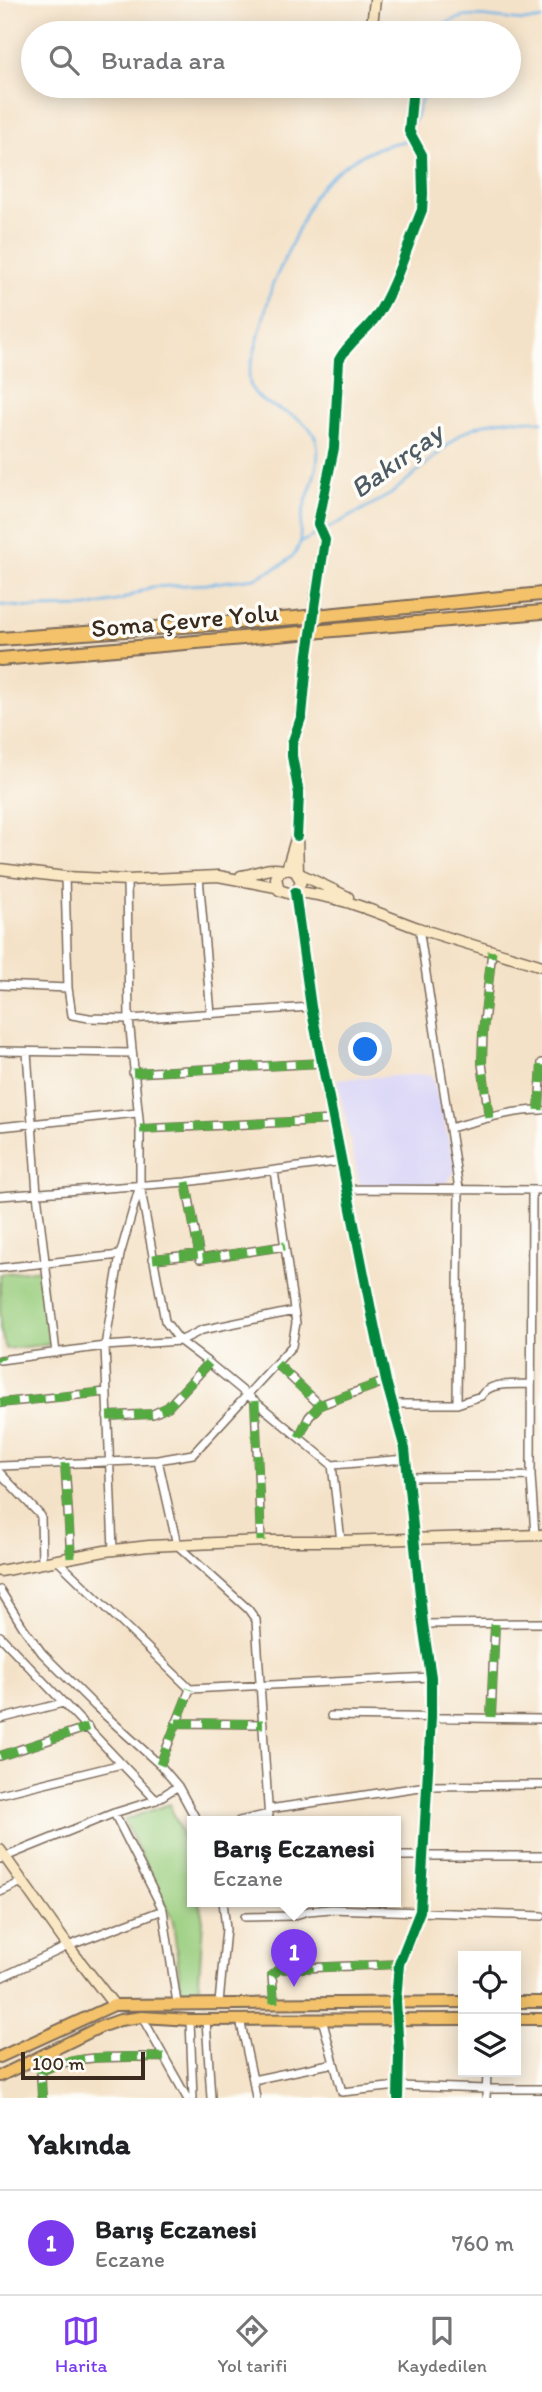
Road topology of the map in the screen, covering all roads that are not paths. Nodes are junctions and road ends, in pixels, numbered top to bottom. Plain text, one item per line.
1 (375, 0) edge
2 (372, 21) edge
3 (412, 98) edge
4 (542, 594) edge
5 (315, 600) dead end
6 (542, 612) edge
7 (310, 638) dead end
8 (0, 639) edge
9 (0, 659) edge
10 (296, 836) junction
11 (0, 869) edge
12 (285, 869) junction
13 (298, 873) junction
14 (65, 877) junction
15 (199, 877) junction
16 (233, 877) junction
17 (127, 880) junction
18 (276, 887) junction
19 (295, 892) junction
20 (357, 904) junction
21 (419, 928) junction
22 (492, 951) junction
23 (542, 966) edge
24 (0, 985) edge
25 (68, 988) junction
26 (312, 1007) junction
27 (211, 1014) junction
28 (129, 1019) junction
29 (0, 1051) edge
30 (27, 1052) junction
31 (131, 1053) junction
32 (322, 1063) junction
33 (542, 1063) edge
34 (133, 1073) junction
35 (540, 1110) edge
36 (137, 1113) junction
37 (489, 1118) junction
38 (335, 1120) junction
39 (33, 1125) junction
40 (0, 1127) edge
41 (450, 1128) junction
42 (140, 1129) junction
43 (343, 1161) junction
44 (275, 1171) junction
45 (186, 1182) junction
46 (140, 1185) junction
47 (348, 1189) junction
48 (459, 1189) junction
49 (532, 1190) junction
50 (542, 1190) edge
51 (37, 1194) junction
52 (0, 1196) edge
53 (285, 1246) junction
54 (199, 1254) junction
55 (120, 1255) junction
56 (153, 1259) junction
57 (46, 1263) junction
58 (0, 1268) edge
59 (294, 1311) junction
60 (180, 1341) junction
61 (105, 1346) junction
62 (56, 1353) junction
63 (0, 1359) edge
64 (209, 1363) junction
65 (276, 1364) junction
66 (386, 1381) junction
67 (530, 1384) junction
68 (106, 1392) junction
69 (251, 1398) junction
70 (0, 1403) edge
71 (392, 1404) junction
72 (457, 1404) junction
73 (320, 1405) junction
74 (107, 1416) junction
75 (532, 1423) junction
76 (542, 1423) edge
77 (299, 1437) junction
78 (406, 1458) junction
79 (158, 1460) junction
80 (109, 1462) junction
81 (65, 1463) junction
82 (332, 1465) junction
83 (0, 1466) edge
84 (0, 1473) edge
85 (531, 1476) junction
86 (408, 1477) junction
87 (538, 1535) edge
88 (416, 1539) junction
89 (261, 1541) junction
90 (341, 1541) junction
91 (177, 1545) junction
92 (113, 1550) junction
93 (71, 1558) junction
94 (57, 1560) junction
95 (42, 1563) junction
96 (0, 1571) edge
97 (0, 1590) edge
98 (542, 1623) edge
99 (423, 1624) junction
100 (495, 1624) junction
101 (0, 1636) edge
102 (431, 1677) junction
103 (261, 1687) junction
104 (190, 1689) junction
105 (63, 1703) junction
106 (331, 1716) dead end
107 (431, 1717) junction
108 (491, 1717) junction
109 (542, 1718) edge
110 (0, 1719) edge
111 (176, 1723) junction
112 (262, 1724) junction
113 (88, 1727) junction
114 (0, 1756) edge
115 (122, 1764) junction
116 (160, 1765) junction
117 (542, 1785) edge
118 (178, 1786) junction
119 (427, 1786) junction
120 (0, 1794) edge
121 (156, 1800) junction
122 (114, 1813) junction
123 (269, 1815) edge
124 (194, 1816) edge
125 (2, 1855) edge
126 (423, 1855) junction
127 (401, 1856) edge
128 (542, 1856) edge
129 (22, 1882) junction
130 (0, 1892) edge
131 (224, 1907) edge
132 (288, 1907) edge
133 (163, 1910) junction
134 (420, 1912) junction
135 (292, 1916) junction
136 (542, 1916) edge
137 (245, 1917) dead end
138 (68, 1946) junction
139 (399, 1964) junction
140 (0, 1978) edge
141 (396, 2001) junction
142 (458, 2001) edge
143 (521, 2002) edge
144 (542, 2002) edge
145 (177, 2003) junction
146 (219, 2003) junction
147 (274, 2003) junction
148 (114, 2005) junction
149 (142, 2017) junction
150 (397, 2018) junction
151 (240, 2019) junction
152 (322, 2019) junction
153 (458, 2019) edge
154 (521, 2019) edge
155 (542, 2019) edge
156 (190, 2020) junction
157 (206, 2020) junction
158 (40, 2055) junction
159 (0, 2057) edge
160 (164, 2057) junction
161 (334, 2063) junction
162 (41, 2071) junction
163 (0, 2076) edge
164 (253, 2080) junction
165 (398, 2086) junction
166 (542, 2088) edge
167 (486, 2094) edge
168 (42, 2098) edge
169 (187, 2098) edge
170 (193, 2098) edge
171 (211, 2098) edge
172 (256, 2098) edge
173 (398, 2098) edge

1 - 2 street
3 - 5 street
4 - 8 highway, Soma Çevre Yolu
6 - 9 highway, Soma Çevre Yolu
7 - 10 street
10 - 12 street
10 - 13 street
11 - 14 street
12 - 13 street
12 - 16 street
12 - 18 street
13 - 19 street
13 - 20 street
14 - 17 street
14 - 25 street
15 - 16 street
15 - 17 street
15 - 27 street
16 - 18 street
17 - 28 street
18 - 19 street
19 - 20 street
19 - 26 street
20 - 21 street
21 - 22 street
21 - 41 street
22 - 23 street
22 - 37 street
24 - 25 street
25 - 28 street
26 - 27 street
26 - 32 street
27 - 28 street
28 - 31 street
29 - 30 street
30 - 31 street
30 - 39 street
31 - 34 street
32 - 34 street
32 - 38 street
33 - 35 street
34 - 36 street
35 - 37 street
36 - 39 street
36 - 42 street
37 - 41 street
38 - 42 street
38 - 43 street
39 - 40 street
39 - 51 street
41 - 48 street
42 - 46 street
43 - 44 street
43 - 47 street
44 - 45 street
44 - 53 street
45 - 46 street
45 - 54 street
46 - 51 street
46 - 55 street
46 - 56 street
47 - 48 street
47 - 66 street
48 - 49 street
48 - 72 street
49 - 50 street
49 - 67 street
51 - 52 street
51 - 57 street
53 - 54 street
53 - 59 street
54 - 56 street
55 - 57 street
55 - 61 street
56 - 60 street
57 - 58 street
57 - 62 street
59 - 60 street
59 - 65 street
60 - 61 street
60 - 64 street
61 - 62 street
61 - 68 street
62 - 63 street
64 - 69 street
64 - 74 street
65 - 69 street
65 - 73 street
66 - 71 street
66 - 73 street
67 - 72 street
67 - 75 street
68 - 70 street
68 - 74 street
69 - 77 street
69 - 79 street
69 - 89 street
71 - 72 street
71 - 78 street
73 - 77 street
74 - 80 street
75 - 76 street
75 - 85 street
77 - 82 street
78 - 82 street
78 - 86 street
79 - 80 street
79 - 91 street
80 - 81 street
80 - 92 street
81 - 83 street
81 - 93 street
82 - 90 street
84 - 95 street
85 - 86 street
85 - 87 street
86 - 88 street
87 - 88 street
88 - 90 street
88 - 99 street
89 - 90 street
89 - 91 street
91 - 92 street
91 - 103 street
92 - 93 street
93 - 94 street
94 - 95 street
94 - 104 street
95 - 96 street
97 - 116 street
98 - 100 street
99 - 100 street
99 - 102 street
100 - 108 street
101 - 105 street
102 - 103 street
102 - 107 street
103 - 104 street
103 - 112 street
104 - 111 street
105 - 110 street
105 - 113 street
106 - 107 street
107 - 108 street
107 - 119 street
108 - 109 street
111 - 112 street
111 - 116 street
112 - 123 street
113 - 114 street
113 - 115 street
115 - 120 street
115 - 121 street
116 - 118 street
117 - 119 street
118 - 121 street
118 - 124 street
119 - 123 street
119 - 126 street
121 - 122 street
122 - 125 street
122 - 133 street
125 - 129 street
126 - 127 street
126 - 128 street
126 - 134 street
129 - 130 street
129 - 138 street
131 - 146 street
132 - 135 street
133 - 138 street
133 - 145 street
134 - 135 street
134 - 136 street
134 - 139 street
135 - 137 street
138 - 140 street
138 - 148 street
139 - 141 street
139 - 147 street
141 - 142 main road
141 - 147 main road
141 - 150 street
143 - 144 main road
145 - 146 main road
145 - 148 main road
146 - 147 main road
148 - 159 main road
149 - 156 main road
149 - 158 main road
149 - 160 street
150 - 152 main road
150 - 153 main road
150 - 165 street
151 - 152 main road
151 - 157 main road
151 - 164 street
152 - 161 street
154 - 155 main road
156 - 157 main road
156 - 170 street
157 - 171 street
158 - 162 street
158 - 163 main road
160 - 162 street
160 - 169 street
161 - 164 street
161 - 165 street
162 - 168 street
164 - 172 street
165 - 167 street
165 - 173 street
166 - 167 street

